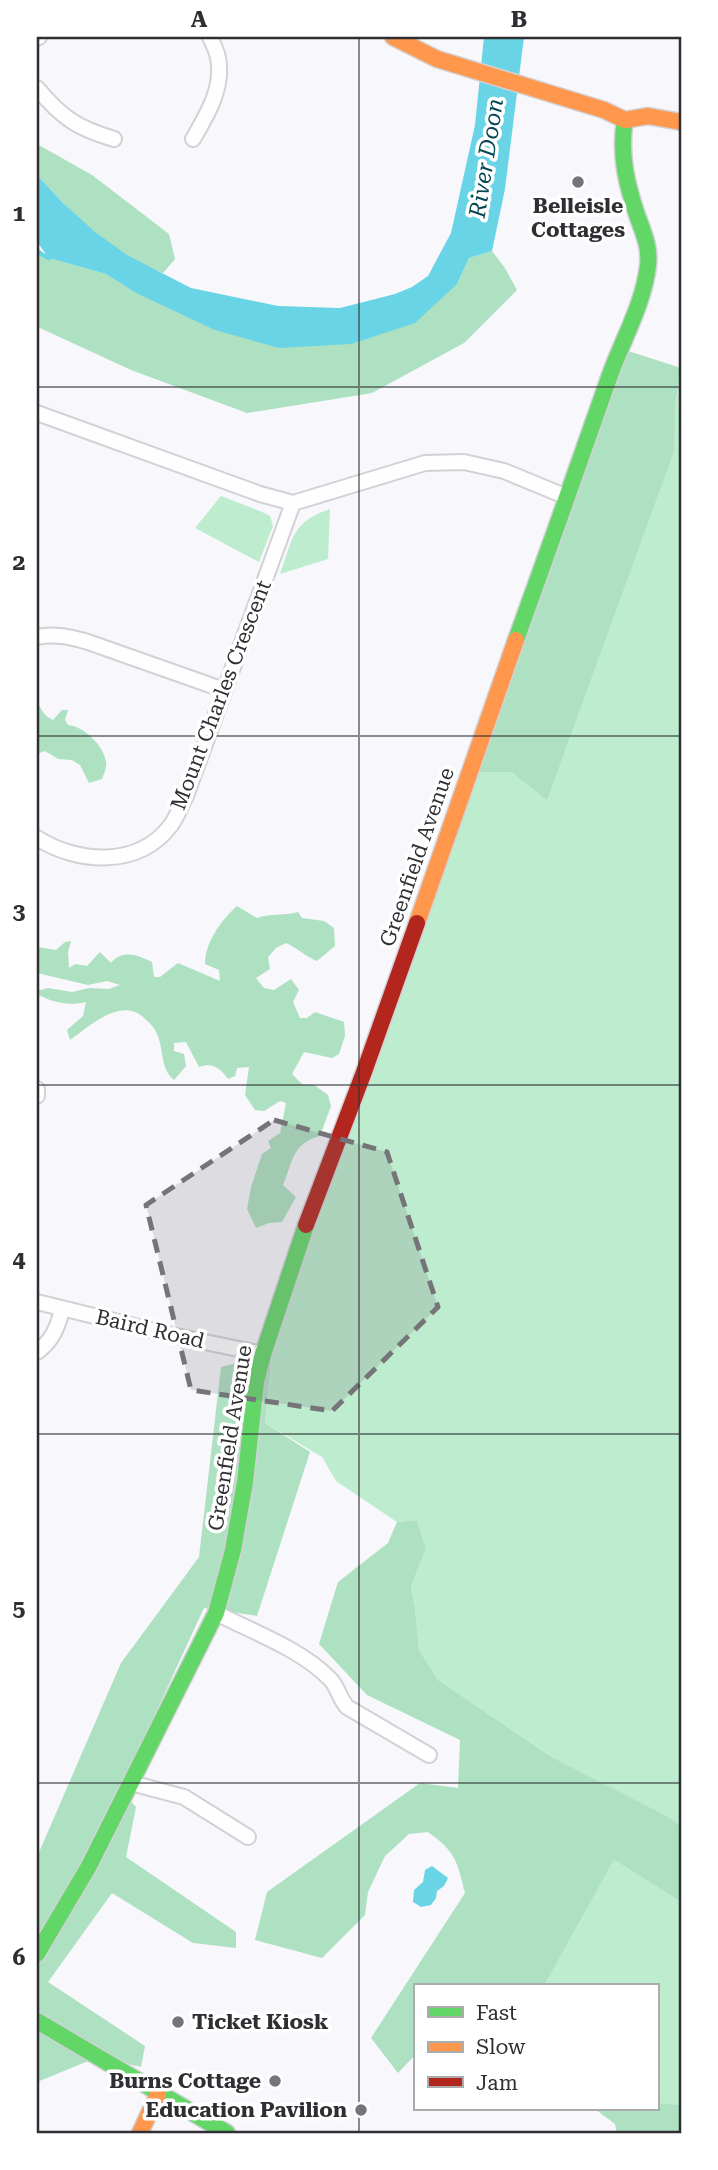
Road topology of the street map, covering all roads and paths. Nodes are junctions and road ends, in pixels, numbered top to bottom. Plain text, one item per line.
1 (210, 37) edge
2 (393, 37) edge
3 (37, 88) edge
4 (625, 120) junction
5 (681, 122) edge
6 (114, 139) dead end
7 (193, 139) dead end
8 (37, 413) edge
9 (567, 498) junction
10 (293, 503) junction
11 (37, 637) edge
12 (224, 690) junction
13 (37, 838) edge
14 (37, 1089) edge
15 (37, 1096) edge
16 (37, 1302) edge
17 (62, 1309) junction
18 (37, 1352) edge
19 (263, 1354) junction
20 (216, 1613) junction
21 (429, 1755) dead end
22 (131, 1783) junction
23 (248, 1837) dead end
24 (37, 1954) edge
25 (37, 2021) edge
26 (158, 2094) junction
27 (140, 2133) edge
28 (228, 2133) edge

1 - 7 street
2 - 4 street
3 - 6 street
4 - 5 street
4 - 9 street, Greenfield Avenue
8 - 10 street
9 - 10 street
9 - 19 street, Greenfield Avenue
10 - 12 street, Mount Charles Crescent
11 - 12 street
12 - 13 street, Mount Charles Crescent
14 - 15 street
16 - 17 street, Baird Road
17 - 18 street
17 - 19 street, Baird Road
19 - 20 street, Greenfield Avenue
20 - 21 street
20 - 22 street, Greenfield Avenue
22 - 23 street
22 - 24 street, Greenfield Avenue
25 - 26 street
26 - 27 street
26 - 28 street

